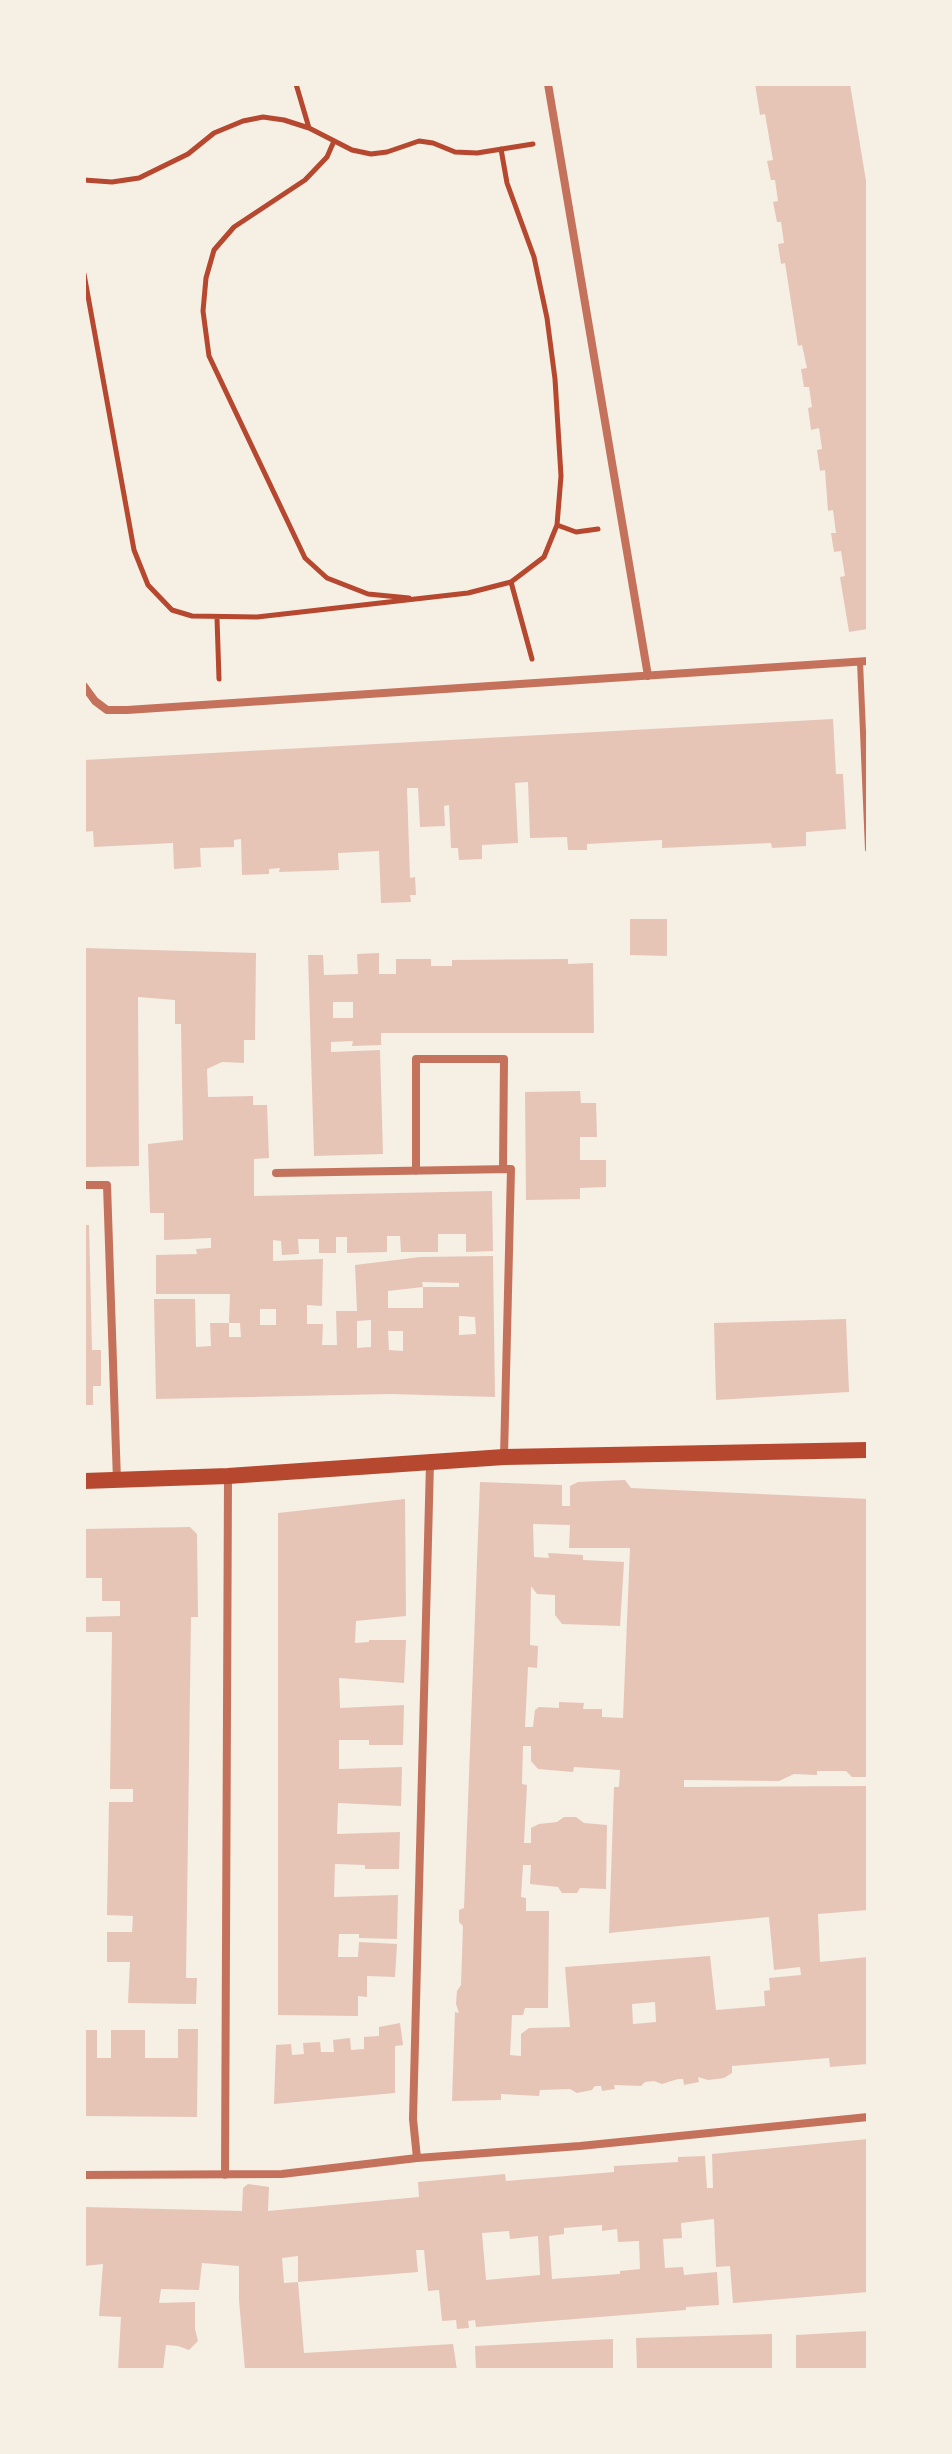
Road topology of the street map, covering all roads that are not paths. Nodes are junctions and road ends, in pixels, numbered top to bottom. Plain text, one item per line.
1 (548, 84) edge
2 (864, 662) edge
3 (648, 676) junction
4 (84, 686) edge
5 (868, 849) edge
6 (503, 1169) junction
7 (416, 1171) junction
8 (276, 1173) dead end
9 (84, 1185) edge
10 (868, 1450) edge
11 (504, 1457) junction
12 (430, 1461) junction
13 (228, 1476) junction
14 (84, 1481) edge
15 (117, 1481) junction
16 (868, 2117) edge
17 (417, 2158) junction
18 (84, 2175) edge
19 (225, 2175) junction

1 - 3 street
2 - 3 street
2 - 5 lane
3 - 4 street
6 - 7 street
6 - 7 street
6 - 11 street
7 - 8 street
9 - 15 street
10 - 11 main road
11 - 12 main road
12 - 13 main road
12 - 17 street
13 - 15 main road
13 - 19 street
14 - 15 main road
16 - 17 street
17 - 19 street
18 - 19 street

